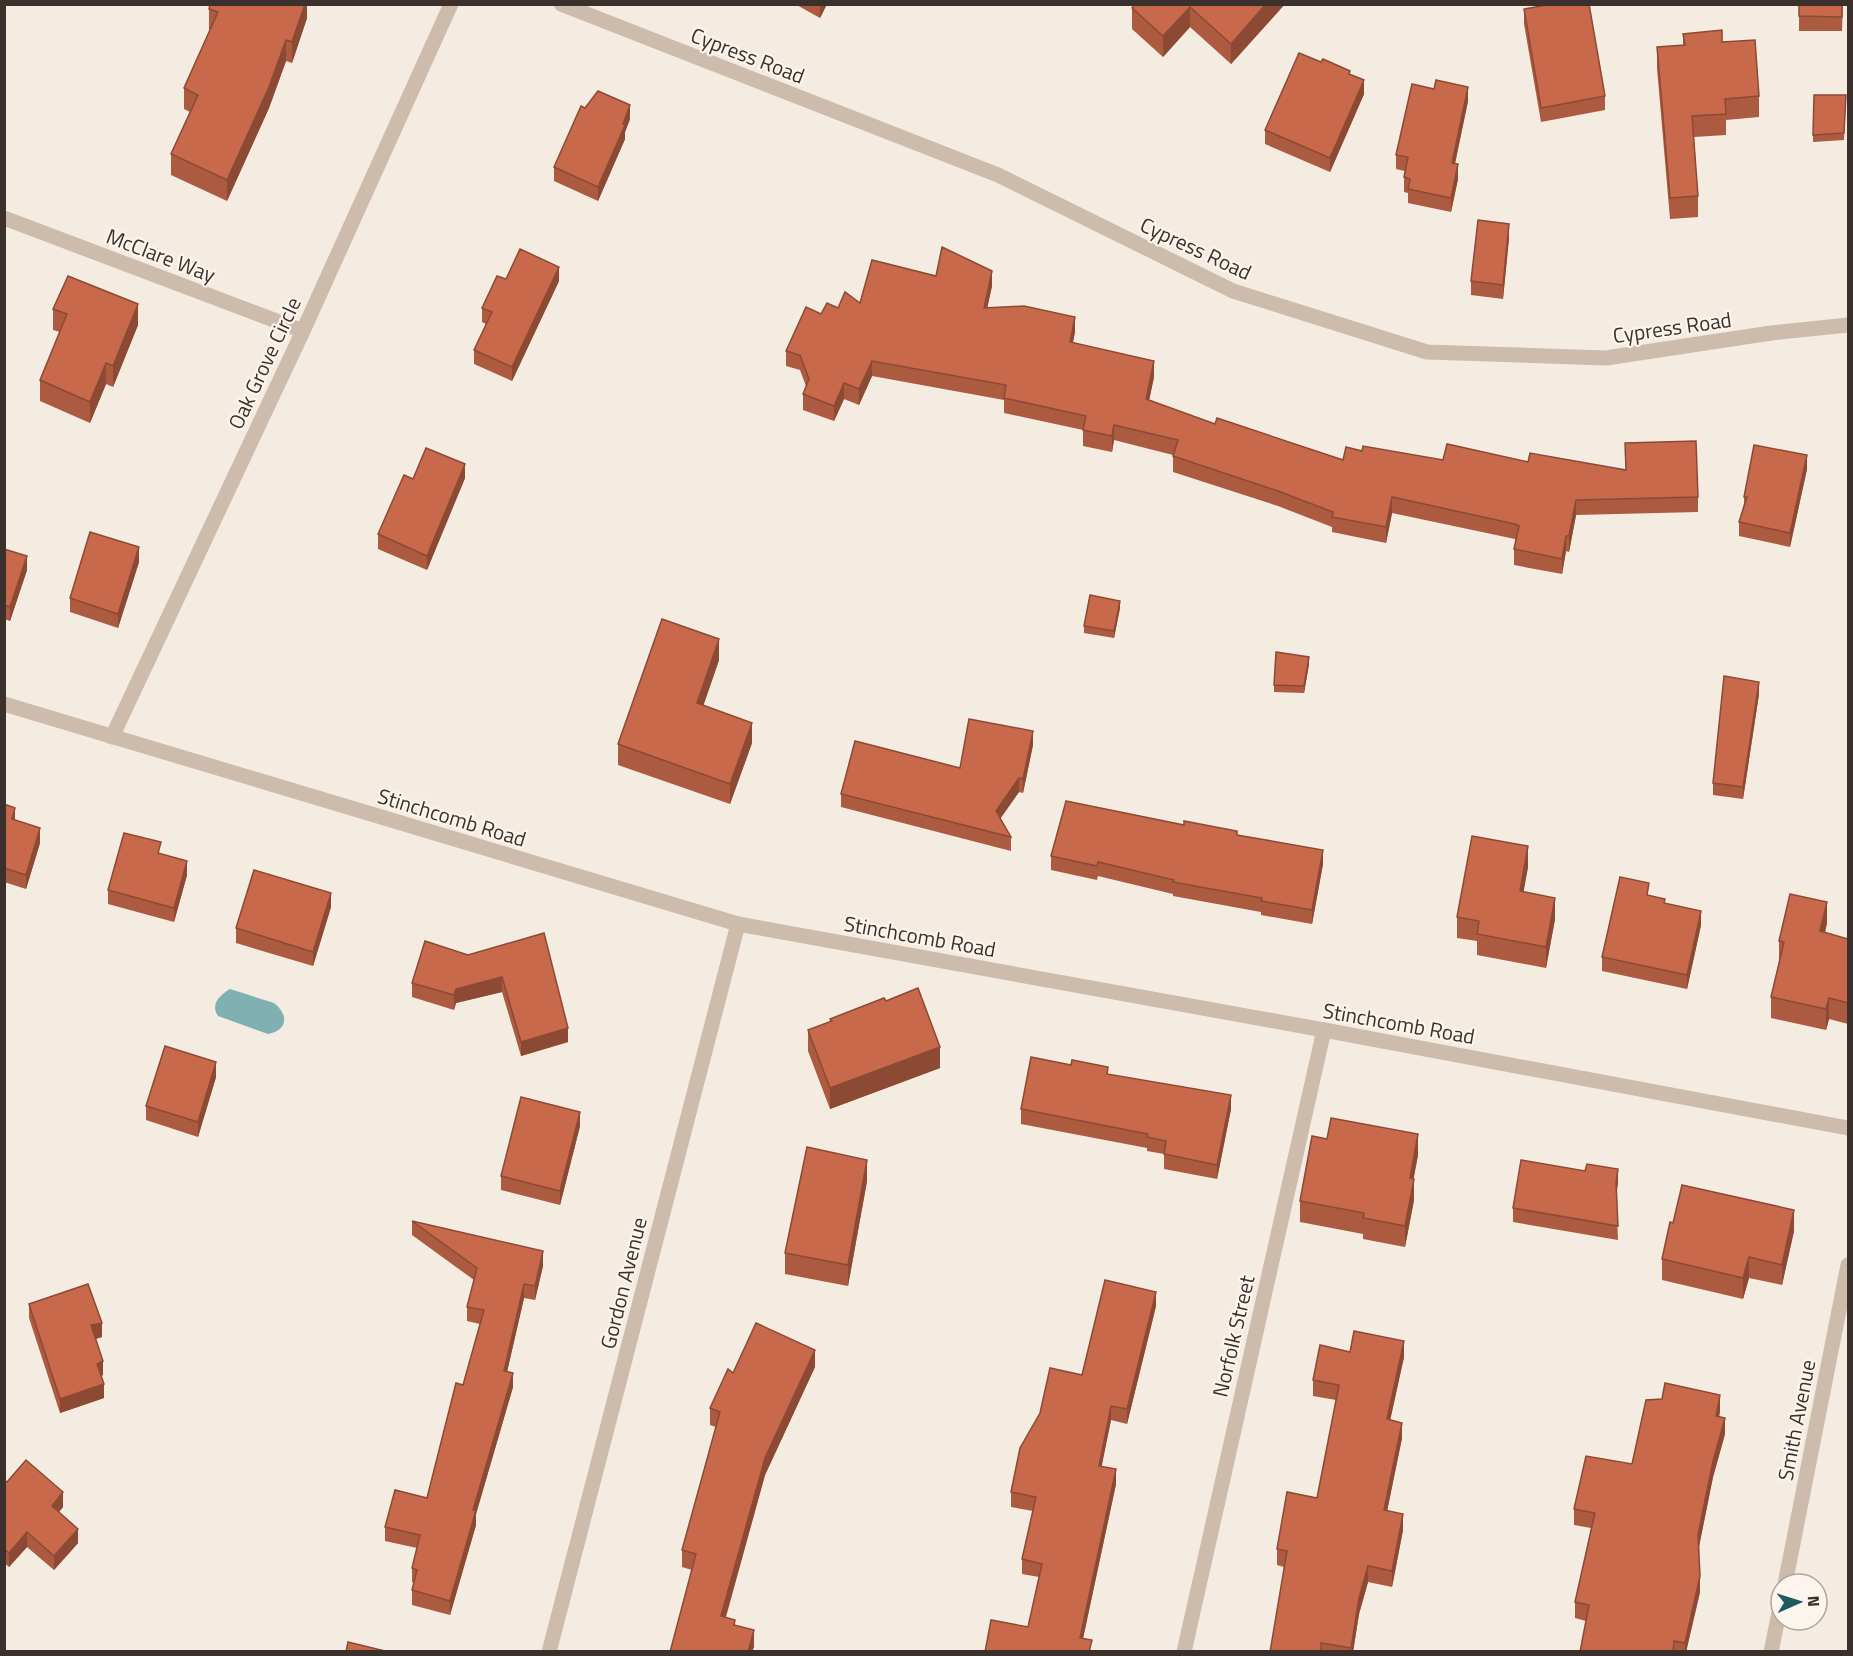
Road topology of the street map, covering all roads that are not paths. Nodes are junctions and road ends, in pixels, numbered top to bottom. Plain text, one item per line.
1 (451, 4) edge
2 (561, 4) edge
3 (4, 218) edge
4 (1848, 325) edge
5 (303, 331) junction
6 (4, 704) edge
7 (112, 737) junction
8 (738, 924) junction
9 (1324, 1030) junction
10 (1848, 1128) edge
11 (1848, 1264) edge
12 (1787, 1572) edge
13 (1775, 1632) edge
14 (549, 1652) edge
15 (1184, 1652) edge
16 (1771, 1652) edge

1 - 5 street, Oak Grove Circle
2 - 4 street, Cypress Road
3 - 5 street, McClare Way
5 - 7 street, Oak Grove Circle
6 - 7 street, Stinchcomb Road
7 - 8 street, Stinchcomb Road
8 - 9 street, Stinchcomb Road
8 - 14 street, Gordon Avenue
9 - 10 street, Stinchcomb Road
9 - 15 street, Norfolk Street
11 - 12 street, Smith Avenue
13 - 16 street

